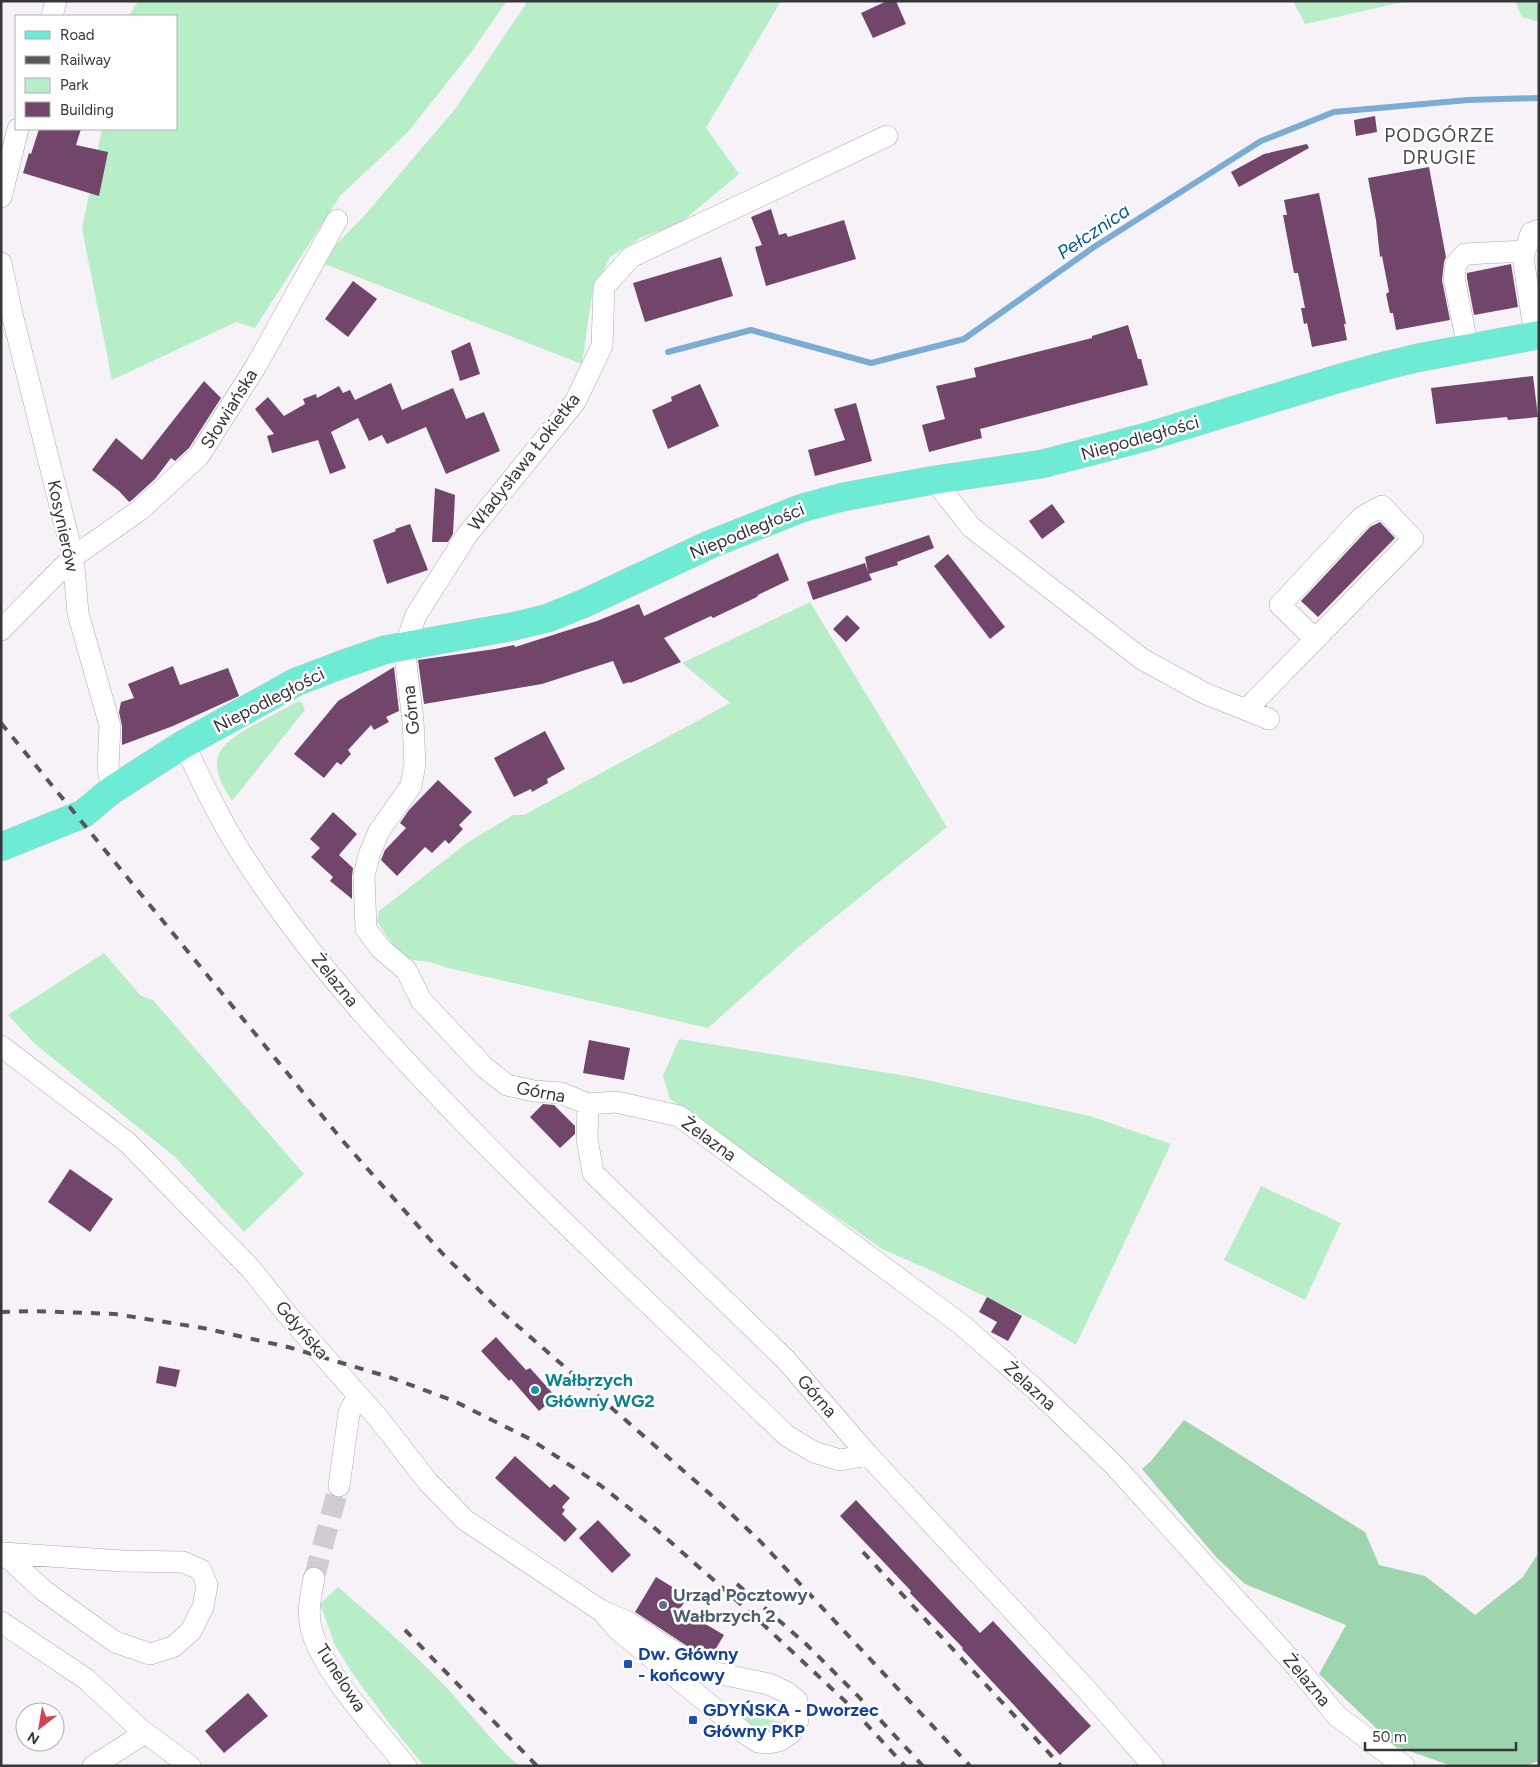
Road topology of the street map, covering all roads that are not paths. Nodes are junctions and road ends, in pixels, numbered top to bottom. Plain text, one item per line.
1 (56, 1) edge
2 (52, 15) edge
3 (18, 130) edge
4 (887, 136) dead end
5 (1, 197) edge
6 (337, 220) dead end
7 (1539, 230) edge
8 (1525, 251) junction
9 (1, 263) edge
10 (1537, 336) edge
11 (1468, 348) junction
12 (934, 480) junction
13 (73, 557) junction
14 (1, 630) edge
15 (1315, 639) junction
16 (404, 647) junction
17 (1246, 710) junction
18 (1269, 719) dead end
19 (184, 744) junction
20 (112, 790) junction
21 (1, 848) edge
22 (1, 1046) edge
23 (588, 1104) junction
24 (358, 1395) junction
25 (868, 1455) junction
26 (339, 1486) tunnel mouth
27 (2, 1553) edge
28 (314, 1578) tunnel mouth
29 (602, 1611) junction
30 (1, 1622) edge
31 (145, 1733) junction
32 (93, 1766) edge
33 (190, 1766) edge
34 (406, 1766) edge
35 (1154, 1766) edge
36 (1404, 1766) edge

1 - 2 street
3 - 5 street
4 - 16 street, Władysława Łokietka
6 - 13 street, Słowiańska
7 - 8 street
8 - 10 street
8 - 11 street
9 - 13 street, Kosynierów
10 - 11 main road, Niepodległości
11 - 12 main road, Niepodległości
12 - 16 main road, Niepodległości
12 - 17 street
13 - 14 street, Słowiańska
13 - 20 street, Kosynierów
15 - 15 street
15 - 17 street
16 - 19 main road, Niepodległości
16 - 23 street, Górna
17 - 18 street
19 - 20 main road, Niepodległości
19 - 25 street, Żelazna
20 - 21 main road, Niepodległości
22 - 24 street, Gdyńska
23 - 25 street, Górna
23 - 36 street, Żelazna
24 - 26 street
24 - 29 street, Gdyńska
25 - 35 street, Górna
27 - 27 street
28 - 34 street, Tunelowa
29 - 29 street, Gdyńska
30 - 31 street
31 - 32 street
31 - 33 street

